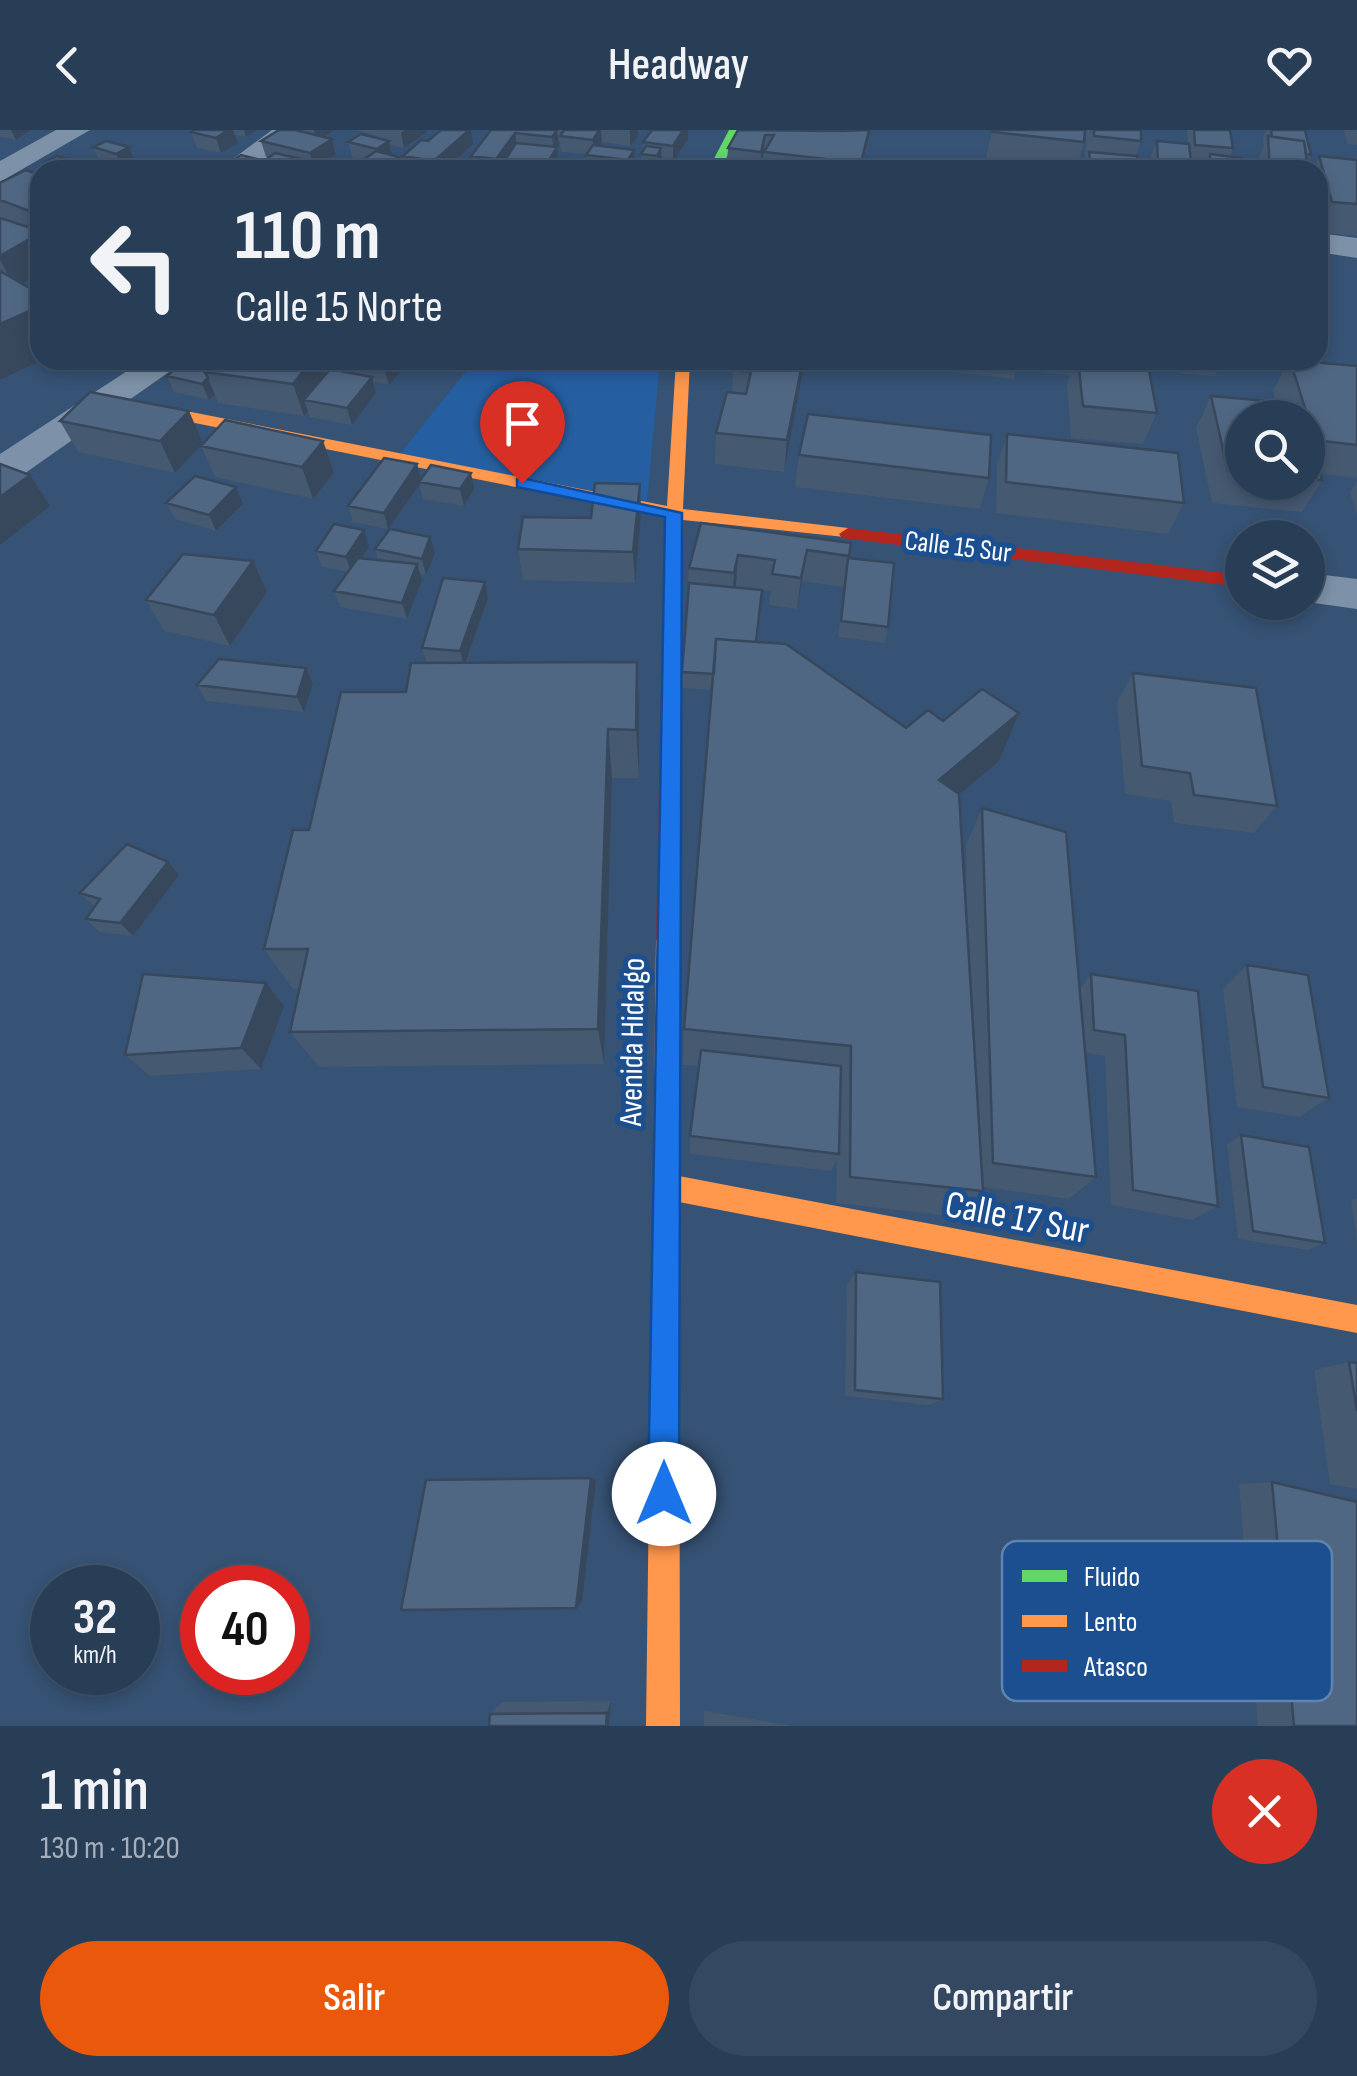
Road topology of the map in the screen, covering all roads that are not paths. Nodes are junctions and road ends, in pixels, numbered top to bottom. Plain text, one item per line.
1 (76, 130) edge
2 (291, 130) edge
3 (736, 130) edge
4 (248, 160) edge
5 (720, 160) edge
6 (0, 173) edge
7 (1328, 244) edge
8 (1357, 248) edge
9 (153, 370) edge
10 (682, 370) edge
11 (107, 400) junction
12 (0, 472) edge
13 (674, 513) junction
14 (1225, 578) edge
15 (1325, 590) edge
16 (1357, 594) edge
17 (664, 1186) junction
18 (1357, 1318) edge
19 (663, 1726) edge

1 - 6 street
2 - 4 street
3 - 5 street
7 - 8 street
9 - 11 street
10 - 13 street, Avenida Hidalgo
11 - 12 street
11 - 13 street, Calle 15 Sur
13 - 14 street, Calle 15 Sur
13 - 17 street, Avenida Hidalgo
15 - 16 street
17 - 18 street, Calle 17 Sur
17 - 19 street, Avenida Hidalgo

